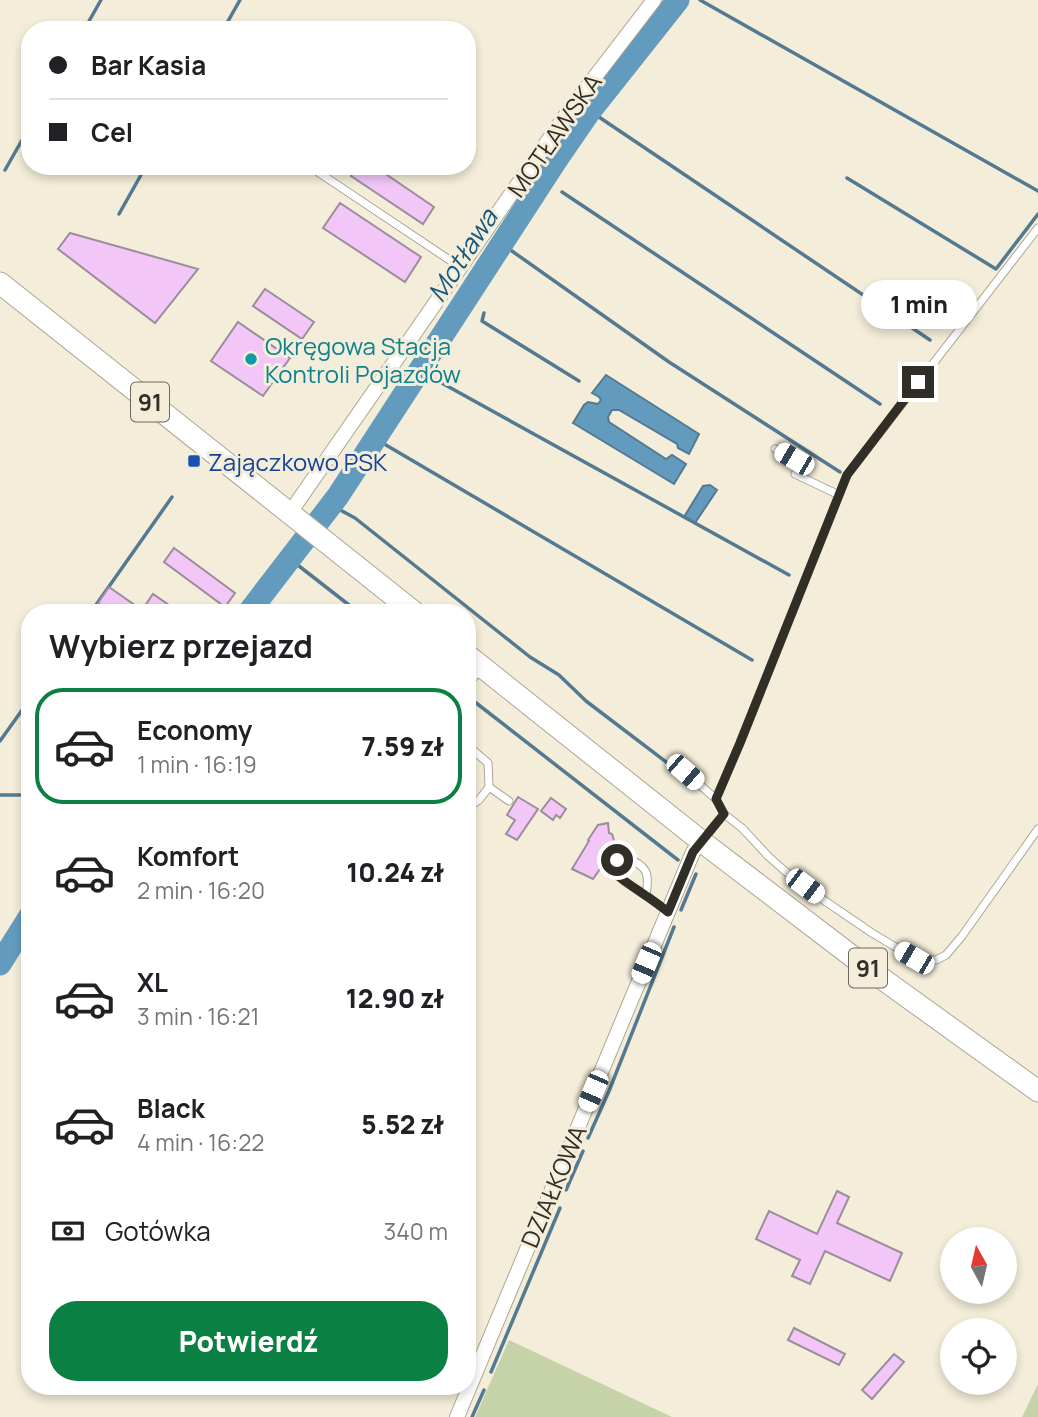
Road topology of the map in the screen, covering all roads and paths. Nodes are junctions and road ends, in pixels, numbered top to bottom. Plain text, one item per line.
1 (654, 0) edge
2 (322, 175) edge
3 (1038, 228) edge
4 (461, 268) junction
5 (0, 283) edge
6 (775, 449) dead end
7 (839, 495) junction
8 (294, 517) junction
9 (404, 604) edge
10 (476, 662) edge
11 (476, 753) edge
12 (685, 772) dead end
13 (488, 788) junction
14 (716, 799) junction
15 (509, 801) dead end
16 (476, 802) edge
17 (724, 814) junction
18 (1038, 829) edge
19 (701, 841) junction
20 (646, 895) junction
21 (668, 912) junction
22 (1038, 1091) edge
23 (476, 1372) edge
24 (466, 1395) edge
25 (457, 1417) edge

1 - 4 street, MOTŁAWSKA
2 - 4 lane
3 - 7 lane
4 - 8 street, MOTŁAWSKA
5 - 8 main road, 91
6 - 7 lane
7 - 14 lane
8 - 9 main road, 91
10 - 19 main road, 91
11 - 13 lane
12 - 14 lane
13 - 15 lane
13 - 16 lane
14 - 17 lane
17 - 18 lane
17 - 19 lane
19 - 21 street, DZIAŁKOWA
19 - 22 main road, 91
20 - 20 lane
20 - 21 lane
21 - 23 street, DZIAŁKOWA
24 - 25 street, DZIAŁKOWA

